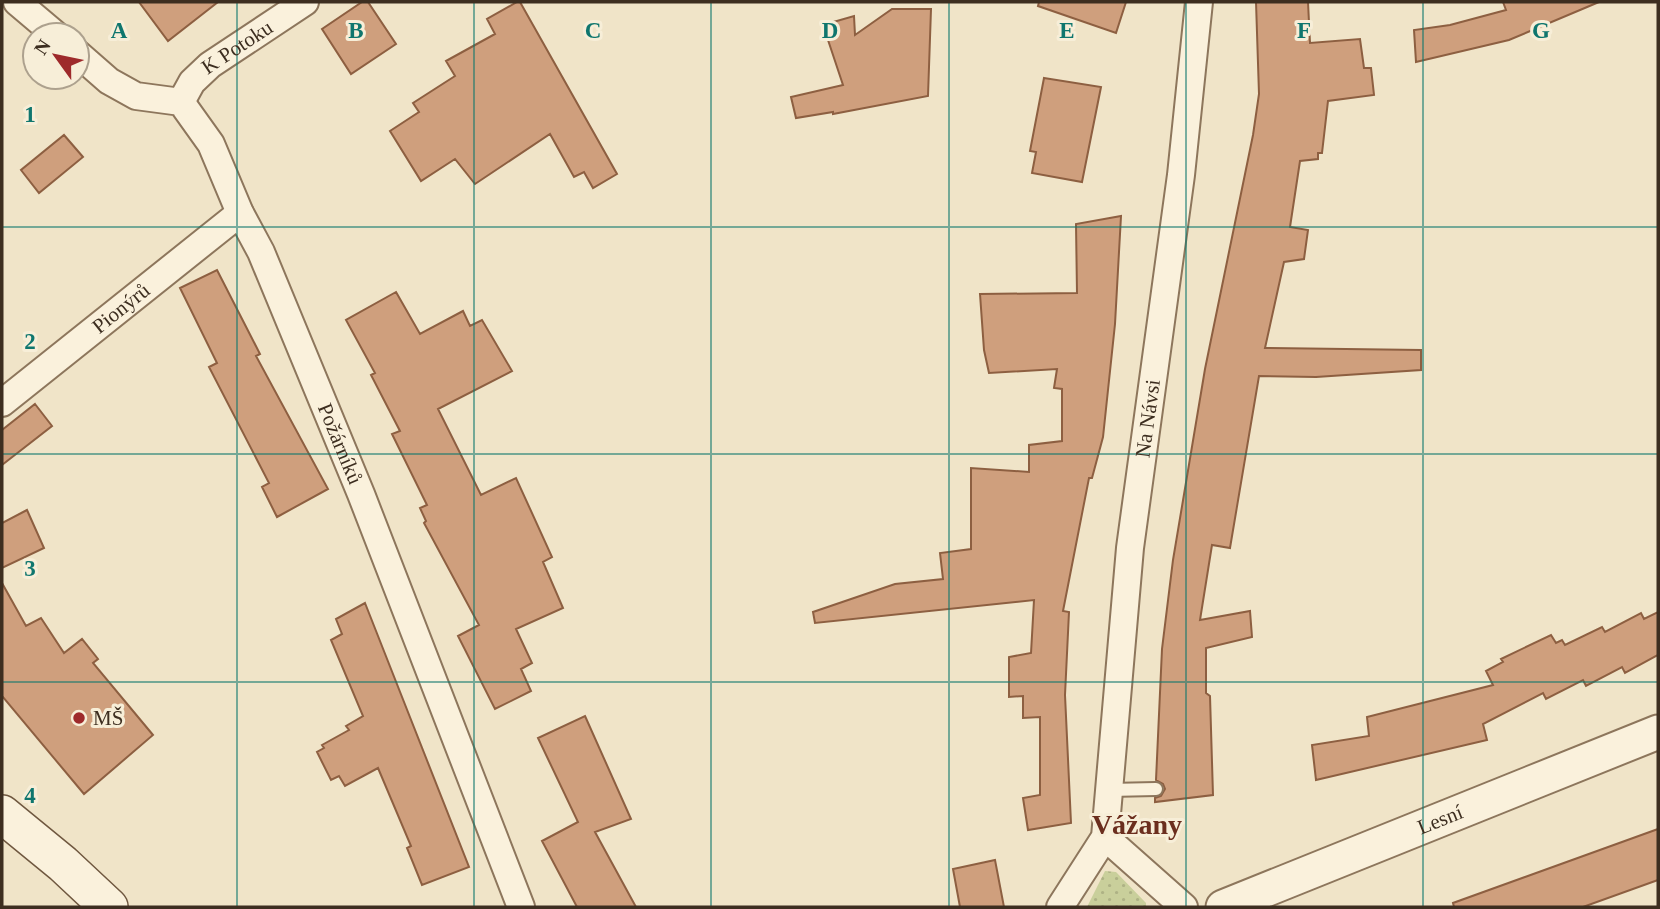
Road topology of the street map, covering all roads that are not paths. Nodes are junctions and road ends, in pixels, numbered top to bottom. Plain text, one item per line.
1 (17, 2) edge
2 (304, 2) edge
3 (1199, 2) edge
4 (39, 21) edge
5 (91, 65) edge
6 (181, 102) junction
7 (240, 212) junction
8 (2, 404) edge
9 (1658, 732) edge
10 (1156, 789) dead end
11 (1109, 790) junction
12 (2, 814) edge
13 (1105, 837) junction
14 (110, 907) edge
15 (521, 907) edge
16 (1060, 907) edge
17 (1184, 907) edge
18 (1223, 907) edge

1 - 4 street
2 - 6 street, K Potoku
3 - 11 street, Na Návsi
5 - 6 street
6 - 7 street, Požárníků
7 - 8 street, Pionýrů
7 - 15 street, Požárníků
9 - 18 street, Lesní
10 - 11 lane
11 - 13 street, Na Návsi
12 - 14 main road
13 - 16 street, Na Návsi
13 - 17 street

